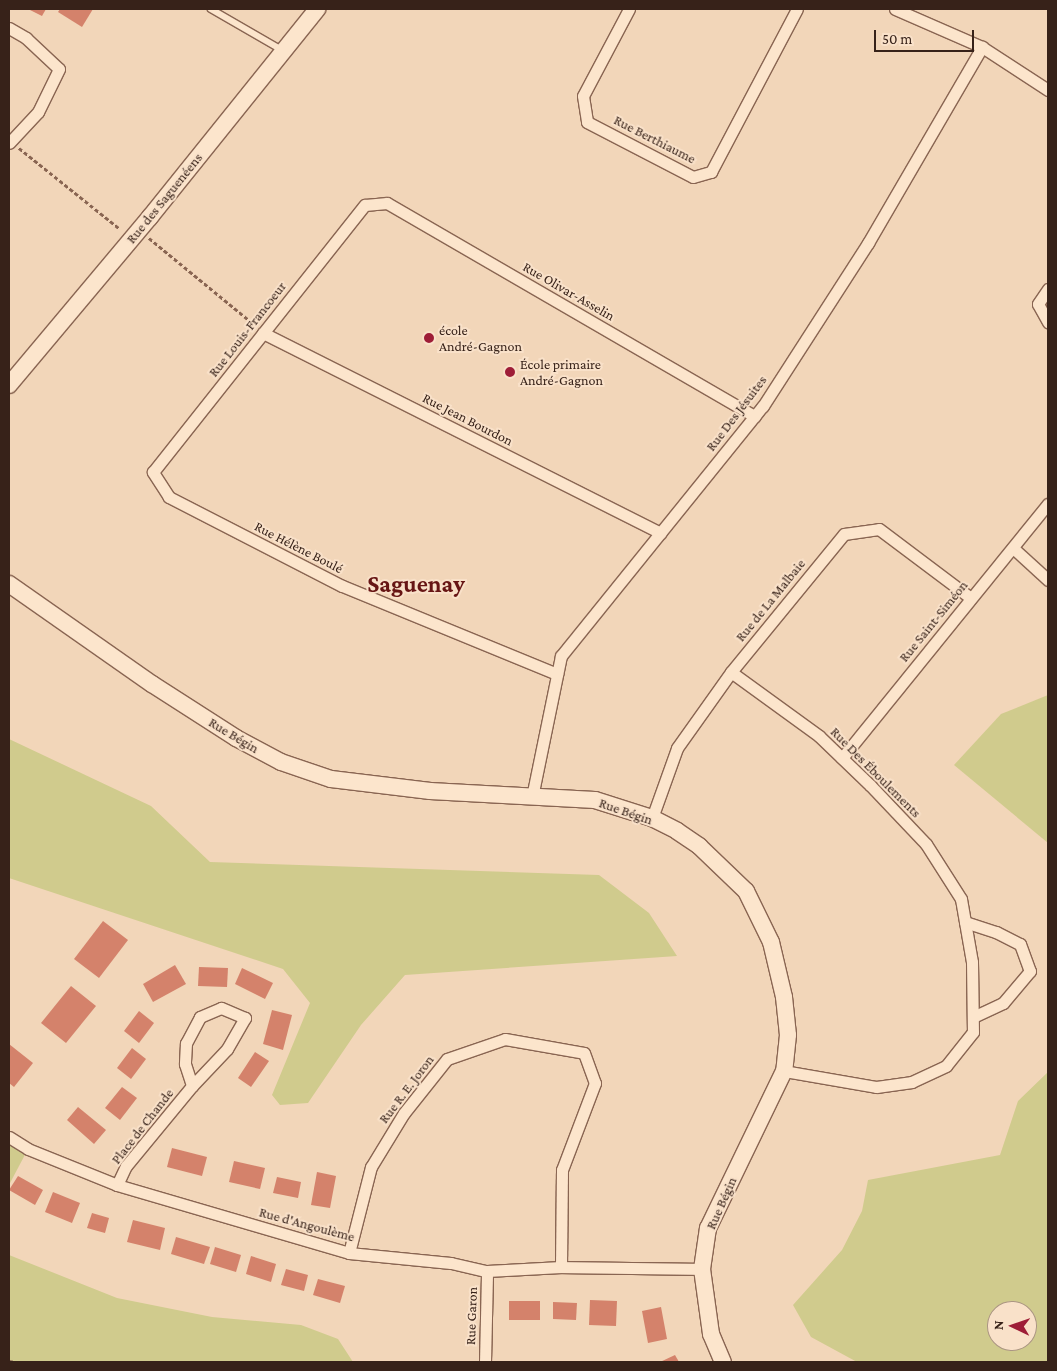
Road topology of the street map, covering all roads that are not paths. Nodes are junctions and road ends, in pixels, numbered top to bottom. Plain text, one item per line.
1 (210, 9) edge
2 (317, 9) edge
3 (629, 9) edge
4 (797, 9) edge
5 (895, 9) edge
6 (9, 28) edge
7 (982, 47) junction
8 (283, 50) junction
9 (1048, 90) edge
10 (10, 142) edge
11 (365, 205) joint
12 (1048, 289) edge
13 (1048, 322) edge
14 (264, 333) junction
15 (9, 385) edge
16 (755, 416) junction
17 (153, 472) joint
18 (1048, 504) edge
19 (660, 533) junction
20 (1013, 548) junction
21 (1048, 580) edge
22 (9, 584) edge
23 (971, 598) junction
24 (731, 672) junction
25 (557, 674) junction
26 (842, 758) junction
27 (532, 797) junction
28 (652, 818) junction
29 (965, 922) junction
30 (973, 1017) junction
31 (784, 1071) junction
32 (192, 1086) junction
33 (9, 1137) edge
34 (117, 1185) junction
35 (349, 1253) junction
36 (561, 1267) junction
37 (702, 1269) junction
38 (487, 1271) junction
39 (485, 1362) edge
40 (723, 1362) edge

1 - 8 lane
2 - 8 street, Rue des Saguenéens
3 - 4 street, Rue Berthiaume
5 - 7 street
6 - 10 street
7 - 9 street
7 - 16 street, Rue Des Jésuites
8 - 15 street, Rue des Saguenéens
11 - 14 street, Rue Louis-Francoeur
11 - 16 street, Rue Olivar-Asselin
12 - 13 street
14 - 17 street, Rue Louis-Francoeur
14 - 19 street, Rue Jean Bourdon
16 - 19 street, Rue Des Jésuites
17 - 25 street, Rue Hélène Boulé
18 - 20 street, Rue Saint-Siméon
19 - 25 street, Rue Des Jésuites
20 - 21 street
20 - 23 street, Rue Saint-Siméon
22 - 27 street, Rue Bégin
23 - 24 street, Rue de La Malbaie
23 - 26 street, Rue Saint-Siméon
24 - 26 street, Rue Des Éboulements
24 - 28 street, Rue de La Malbaie
25 - 27 street, Rue Des Jésuites
26 - 29 street, Rue Des Éboulements
27 - 28 street, Rue Bégin
28 - 31 street, Rue Bégin
29 - 30 street, Rue Des Éboulements
29 - 30 street
30 - 31 street, Rue Des Éboulements
31 - 37 street, Rue Bégin
32 - 32 street, Place de Chande
32 - 34 street, Place de Chande
33 - 34 street, Rue d'Angoulème
34 - 35 street, Rue d'Angoulème
35 - 36 street, Rue R. E. Joron
35 - 38 street, Rue d'Angoulème
36 - 37 street, Rue d'Angoulème
36 - 38 street, Rue d'Angoulème
37 - 40 street, Rue Bégin
38 - 39 street, Rue Garon

